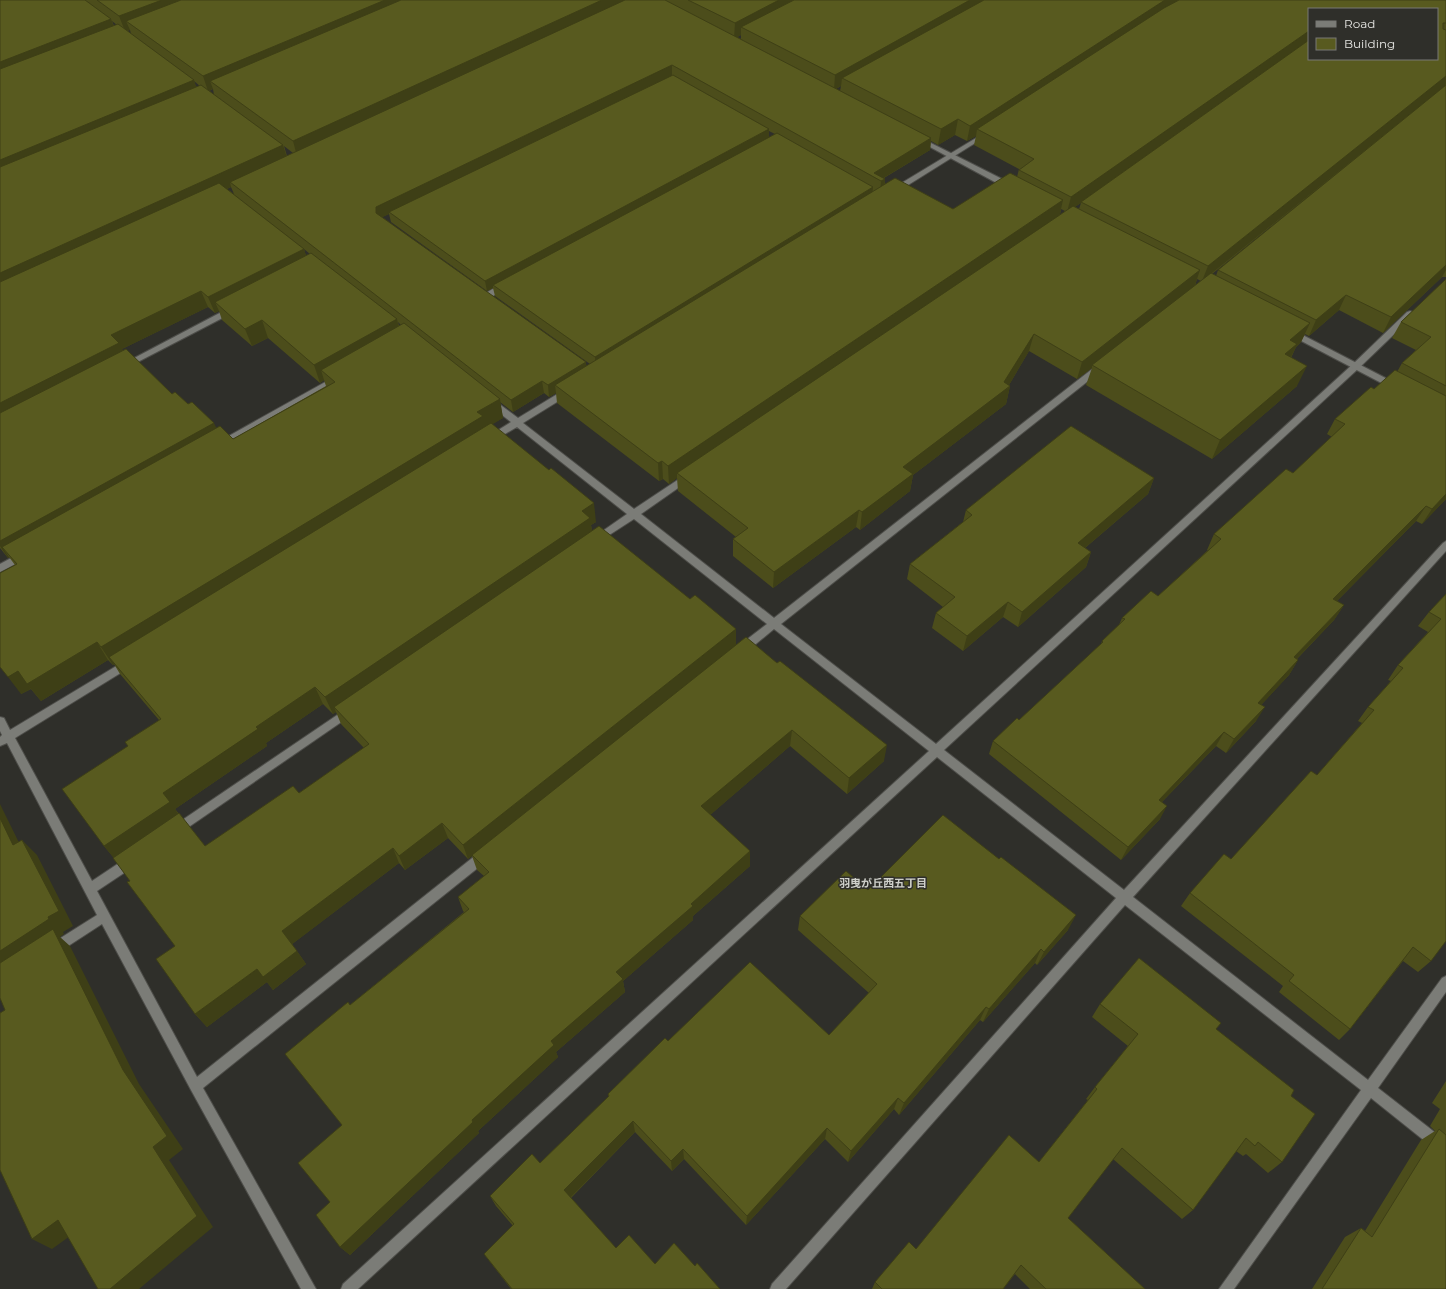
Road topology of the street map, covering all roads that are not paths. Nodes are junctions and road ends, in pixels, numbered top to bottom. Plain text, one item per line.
1 (991, 130) edge
2 (910, 134) edge
3 (951, 156) junction
4 (1013, 189) edge
5 (886, 194) edge
6 (514, 281) edge
7 (487, 296) edge
8 (240, 306) edge
9 (1418, 306) edge
10 (1286, 330) edge
11 (1104, 365) edge
12 (1356, 366) junction
13 (120, 367) edge
14 (347, 373) edge
15 (576, 386) edge
16 (1404, 391) edge
17 (487, 399) edge
18 (517, 422) junction
19 (483, 444) edge
20 (215, 447) edge
21 (693, 474) edge
22 (634, 514) junction
23 (1446, 545) edge
24 (588, 546) edge
25 (35, 549) edge
26 (0, 568) edge
27 (774, 623) junction
28 (137, 657) edge
29 (731, 658) edge
30 (359, 704) edge
31 (0, 721) edge
32 (4, 739) edge
33 (935, 750) junction
34 (169, 835) edge
35 (494, 847) edge
36 (136, 858) edge
37 (90, 889) junction
38 (1124, 898) junction
39 (105, 916) junction
40 (46, 955) edge
41 (1446, 982) edge
42 (195, 1086) junction
43 (1369, 1090) junction
44 (1446, 1149) edge
45 (309, 1289) edge
46 (348, 1289) edge
47 (777, 1289) edge
48 (1226, 1289) edge

1 - 3 street
2 - 3 street
3 - 4 street
3 - 5 street
6 - 7 street
8 - 13 street
9 - 12 street
10 - 12 street
11 - 27 street
12 - 16 street
12 - 33 street
14 - 20 street
15 - 18 street
17 - 18 street
18 - 19 street
18 - 22 street
21 - 22 street
22 - 24 street
22 - 27 street
23 - 38 street
25 - 26 street
27 - 29 street
27 - 33 street
28 - 32 street
30 - 34 street
31 - 32 street
32 - 37 street
33 - 38 street
33 - 46 street
35 - 42 street
36 - 37 street
37 - 39 street
38 - 43 street
38 - 47 street
39 - 40 street
39 - 42 street
41 - 43 street
42 - 45 street
43 - 44 street
43 - 48 street

